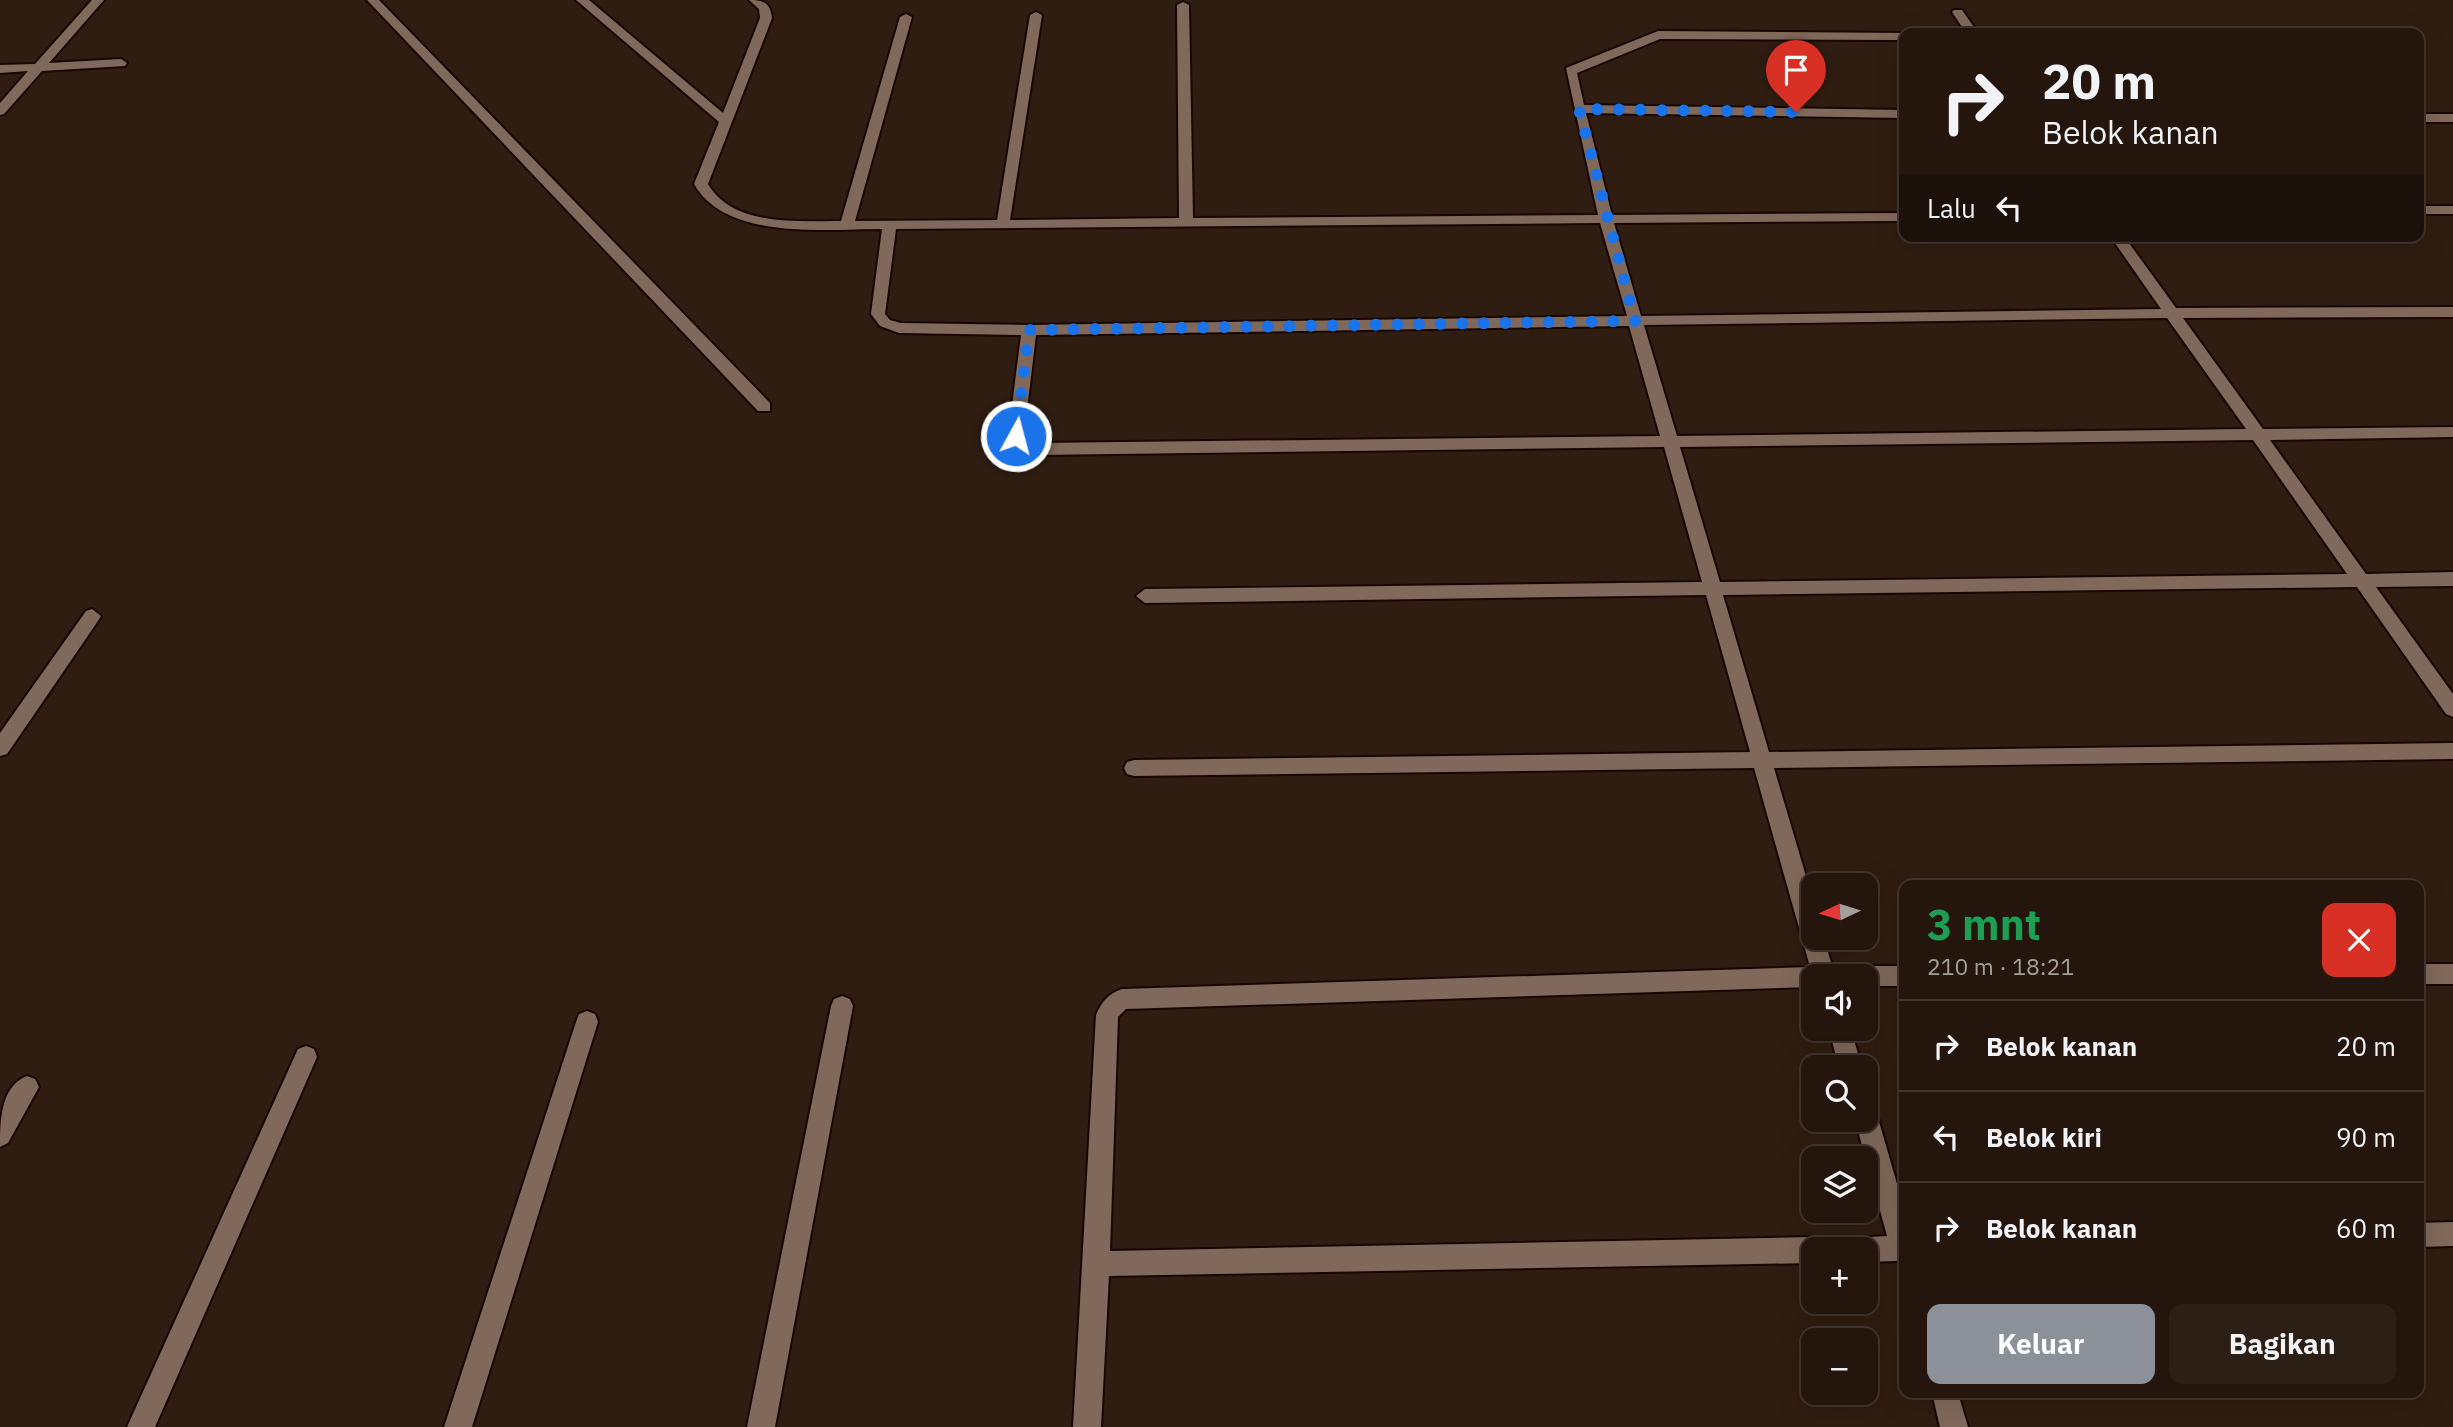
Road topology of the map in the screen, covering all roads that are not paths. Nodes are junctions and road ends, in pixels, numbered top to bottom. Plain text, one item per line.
1 (99, 0) edge
2 (373, 0) edge
3 (582, 0) edge
4 (755, 0) edge
5 (1184, 5) dead end
6 (1958, 12) dead end
7 (1036, 15) dead end
8 (906, 17) dead end
9 (1969, 28) edge
10 (1899, 36) edge
11 (121, 63) dead end
12 (39, 67) junction
13 (0, 69) edge
14 (1579, 109) junction
15 (0, 111) edge
16 (1899, 114) edge
17 (2424, 118) edge
18 (2453, 118) edge
19 (725, 121) junction
20 (2424, 210) edge
21 (2453, 210) edge
22 (1899, 217) edge
23 (1606, 219) junction
24 (1186, 222) junction
25 (1003, 223) junction
26 (890, 224) junction
27 (847, 225) junction
28 (2121, 242) edge
29 (2453, 312) edge
30 (2171, 313) junction
31 (1635, 321) junction
32 (1029, 330) junction
33 (764, 407) dead end
34 (2453, 432) edge
35 (2260, 437) junction
36 (1671, 443) junction
37 (2453, 579) edge
38 (2362, 581) junction
39 (1712, 589) junction
40 (1144, 596) dead end
41 (92, 616) dead end
42 (2453, 709) edge
43 (0, 748) edge
44 (2453, 751) edge
45 (1761, 760) junction
46 (1134, 768) dead end
47 (1801, 896) edge
48 (2424, 974) edge
49 (2453, 974) edge
50 (1878, 976) edge
51 (1899, 976) edge
52 (1801, 977) edge
53 (842, 1006) dead end
54 (587, 1022) dead end
55 (306, 1057) dead end
56 (27, 1087) dead end
57 (1870, 1132) edge
58 (0, 1135) edge
59 (1899, 1232) edge
60 (2453, 1234) edge
61 (2424, 1235) edge
62 (1878, 1249) edge
63 (1899, 1249) edge
64 (1801, 1250) edge
65 (1097, 1264) junction
66 (1946, 1398) edge
67 (141, 1427) edge
68 (458, 1427) edge
69 (761, 1427) edge
70 (1087, 1427) edge
71 (1954, 1427) edge

1 - 12 street
2 - 33 street
3 - 19 street
4 - 19 street
5 - 24 street
6 - 9 street
7 - 25 street
8 - 27 street
10 - 14 street
11 - 12 street
12 - 13 street
12 - 15 street
14 - 16 street
14 - 23 street
17 - 18 street
19 - 27 street
20 - 21 street
22 - 23 street
23 - 24 street
23 - 31 street
24 - 25 street
25 - 26 street
26 - 27 street
26 - 32 street
28 - 30 street
29 - 30 street
30 - 31 street
30 - 35 street
31 - 32 street
31 - 36 street
32 - 36 street
34 - 35 street
35 - 36 street
35 - 38 street
36 - 39 street
37 - 38 street
38 - 39 street
38 - 42 street
39 - 40 street
39 - 45 street
41 - 43 street
44 - 45 street
45 - 46 street
45 - 47 street
48 - 49 street
50 - 51 street
52 - 65 street
53 - 69 street
54 - 68 street
55 - 67 street
56 - 58 street
57 - 59 street
60 - 61 street
62 - 63 street
64 - 65 street
65 - 70 street
66 - 71 street

